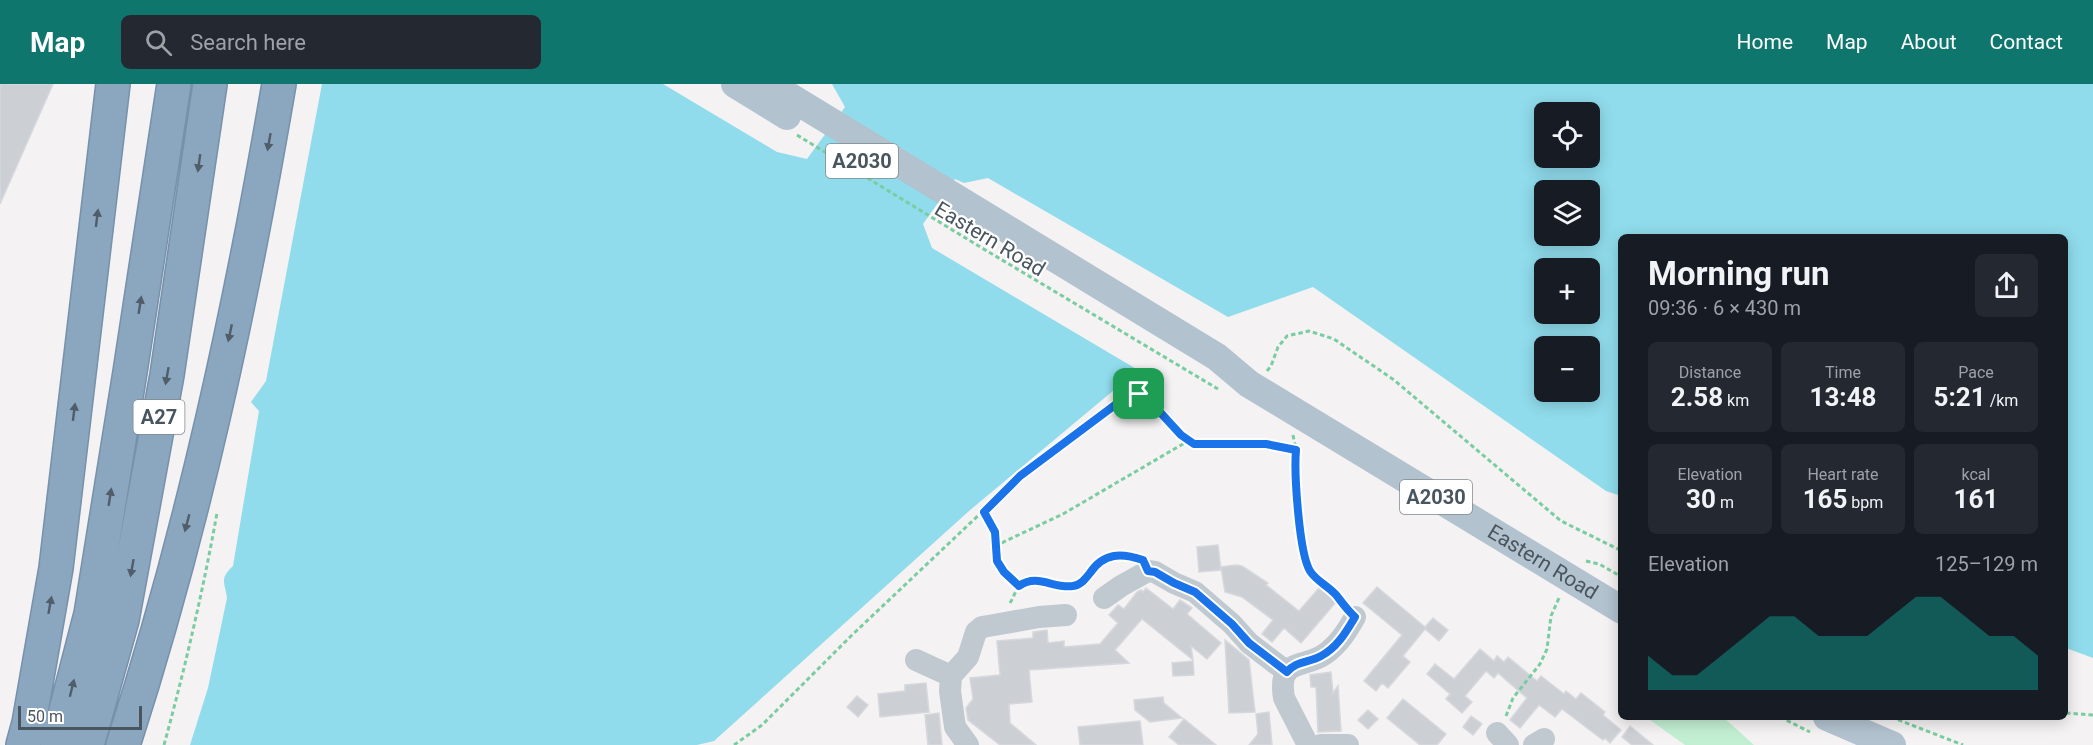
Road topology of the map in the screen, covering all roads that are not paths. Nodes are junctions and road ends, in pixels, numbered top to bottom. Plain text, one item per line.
1 (112, 84) edge
2 (174, 84) edge
3 (210, 84) edge
4 (279, 84) edge
5 (770, 84) edge
6 (736, 85) edge
7 (985, 234) junction
8 (1104, 598) dead end
9 (1618, 607) edge
10 (1066, 615) dead end
11 (1355, 617) road end
12 (916, 660) dead end
13 (1287, 672) junction
14 (951, 676) junction
15 (1834, 720) edge
16 (23, 745) edge
17 (57, 745) edge
18 (87, 745) edge
19 (123, 745) edge
20 (968, 745) edge
21 (1308, 745) edge
22 (1321, 745) edge
23 (1348, 745) edge
24 (1892, 745) edge

16 -> 1 highway
17 -> 2 highway, A27
3 -> 18 highway, A27
4 -> 19 highway
5 - 7 main road, Eastern Road / A2030
6 - 7 main road, Eastern Road / A2030
7 - 9 main road, Eastern Road / A2030
8 - 13 street
10 - 14 street
11 - 13 street
12 - 14 street
13 - 21 street
14 - 20 street
15 - 24 main road
22 - 23 street

